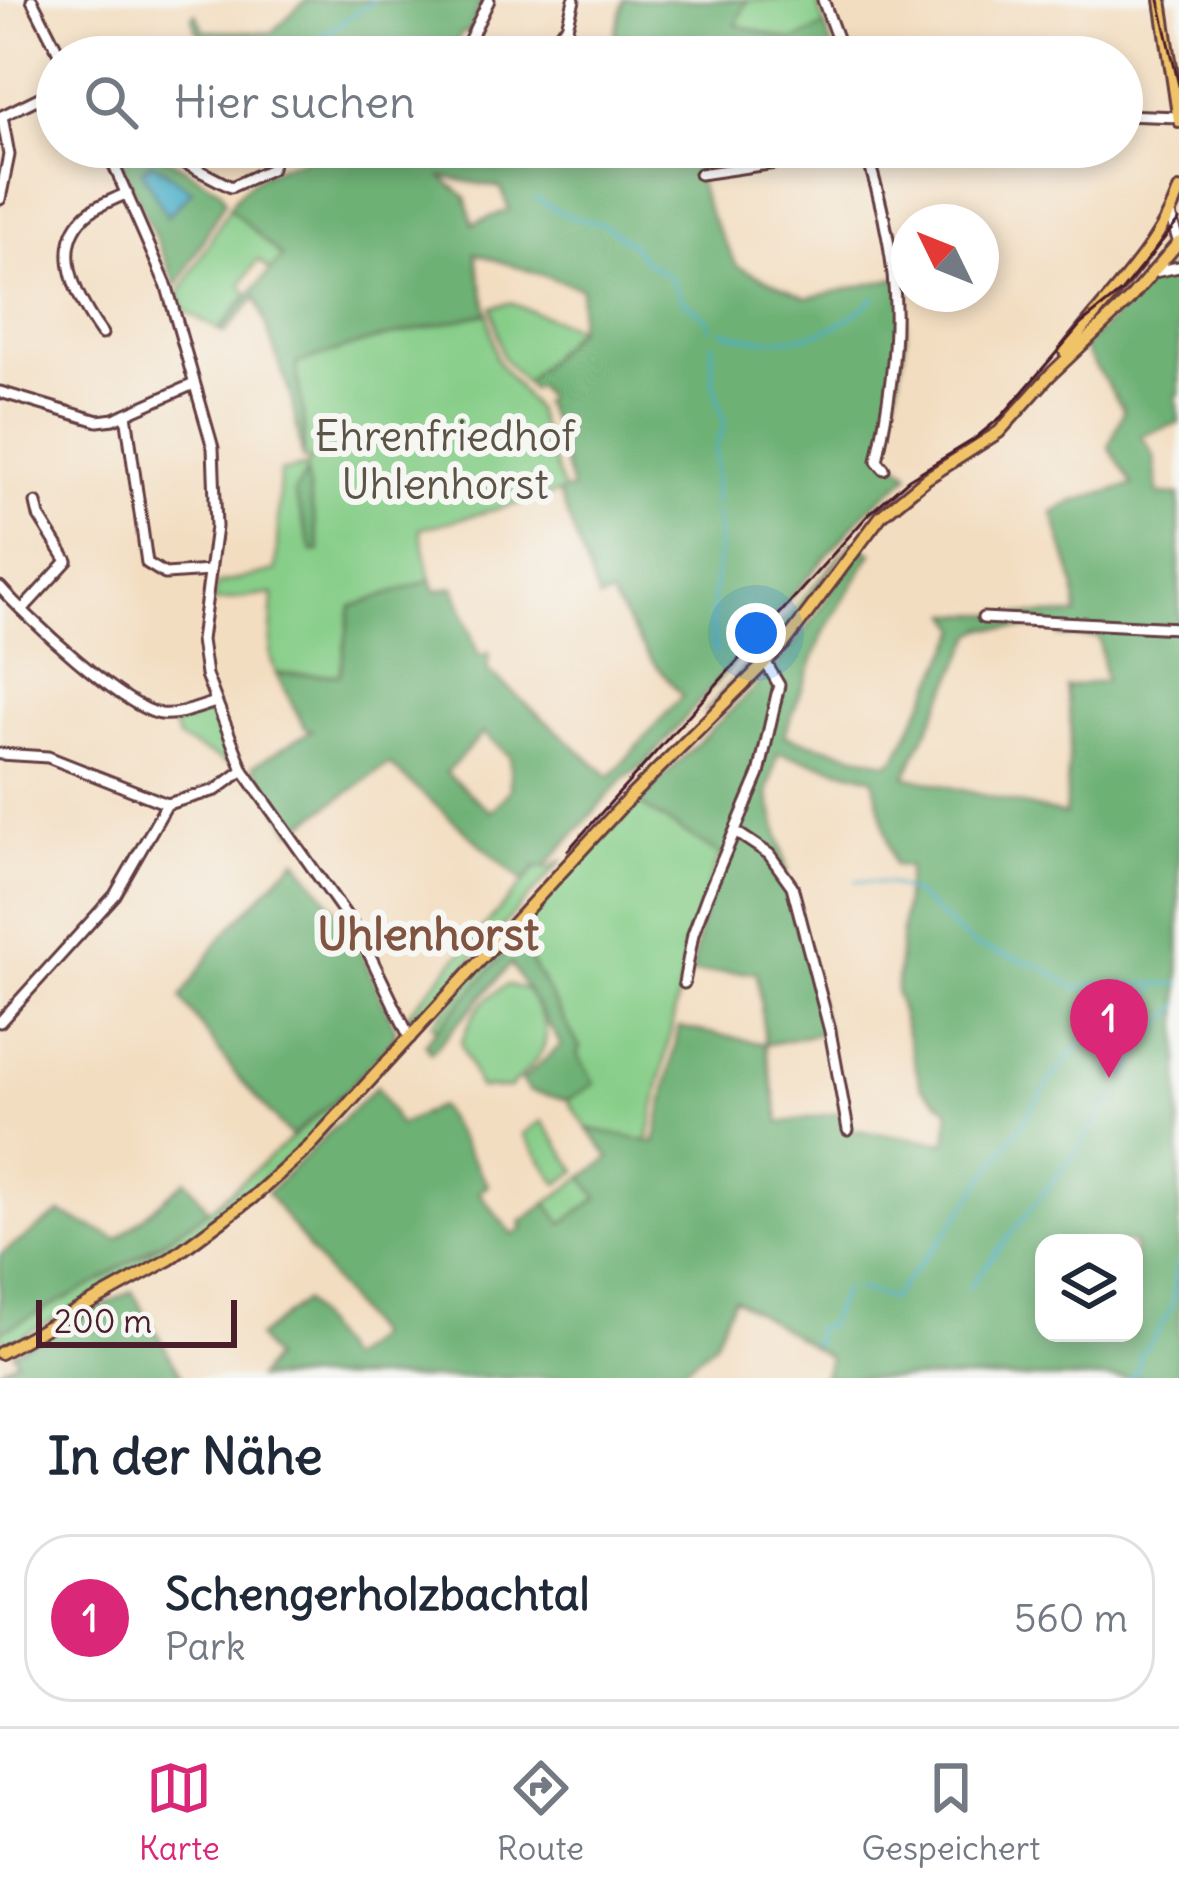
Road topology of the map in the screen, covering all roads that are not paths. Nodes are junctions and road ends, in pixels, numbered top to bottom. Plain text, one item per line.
1 (32, 0) edge
2 (489, 0) edge
3 (574, 0) edge
4 (823, 0) edge
5 (1161, 0) edge
6 (559, 34) dead end
7 (51, 36) edge
8 (472, 36) edge
9 (836, 36) edge
10 (1172, 56) junction
11 (1179, 73) edge
12 (36, 98) edge
13 (1, 116) edge
14 (1143, 117) edge
15 (1179, 119) edge
16 (116, 168) edge
17 (194, 168) edge
18 (272, 168) edge
19 (739, 168) edge
20 (873, 168) edge
21 (700, 174) dead end
22 (1179, 190) edge
23 (128, 193) junction
24 (0, 199) edge
25 (1170, 215) junction
26 (1155, 238) junction
27 (1179, 242) edge
28 (1179, 267) edge
29 (1154, 272) junction
30 (101, 334) dead end
31 (1050, 375) junction
32 (194, 384) junction
33 (0, 392) edge
34 (126, 414) junction
35 (884, 470) dead end
36 (36, 502) dead end
37 (210, 572) junction
38 (3, 596) edge
39 (22, 610) junction
40 (983, 618) dead end
41 (1179, 628) edge
42 (766, 662) junction
43 (216, 702) junction
44 (0, 754) edge
45 (243, 770) junction
46 (167, 804) junction
47 (736, 832) junction
48 (684, 983) dead end
49 (0, 1022) edge
50 (410, 1038) junction
51 (848, 1130) dead end
52 (1, 1350) edge

1 - 7 street
2 - 8 street
3 - 6 street
4 - 9 street
5 - 10 main road
10 - 11 main road
10 - 15 main road
12 - 13 street
13 - 24 street
14 - 15 street
16 - 23 street
17 - 18 street
19 - 21 street
20 - 35 street
22 - 25 main road
23 - 30 street
23 - 32 street
25 - 26 main road
25 - 27 street
26 - 27 street
26 - 31 main road
27 - 29 main road
28 - 29 street
29 - 31 main road
31 - 42 main road
32 - 34 street
32 - 37 street
33 - 34 street
34 - 37 street
36 - 39 street
37 - 43 street
38 - 39 street
39 - 43 street
40 - 41 street
42 - 47 street
42 - 50 main road
43 - 45 street
44 - 46 street
45 - 46 street
45 - 50 street
46 - 49 street
47 - 48 street
47 - 51 street
50 - 52 main road

